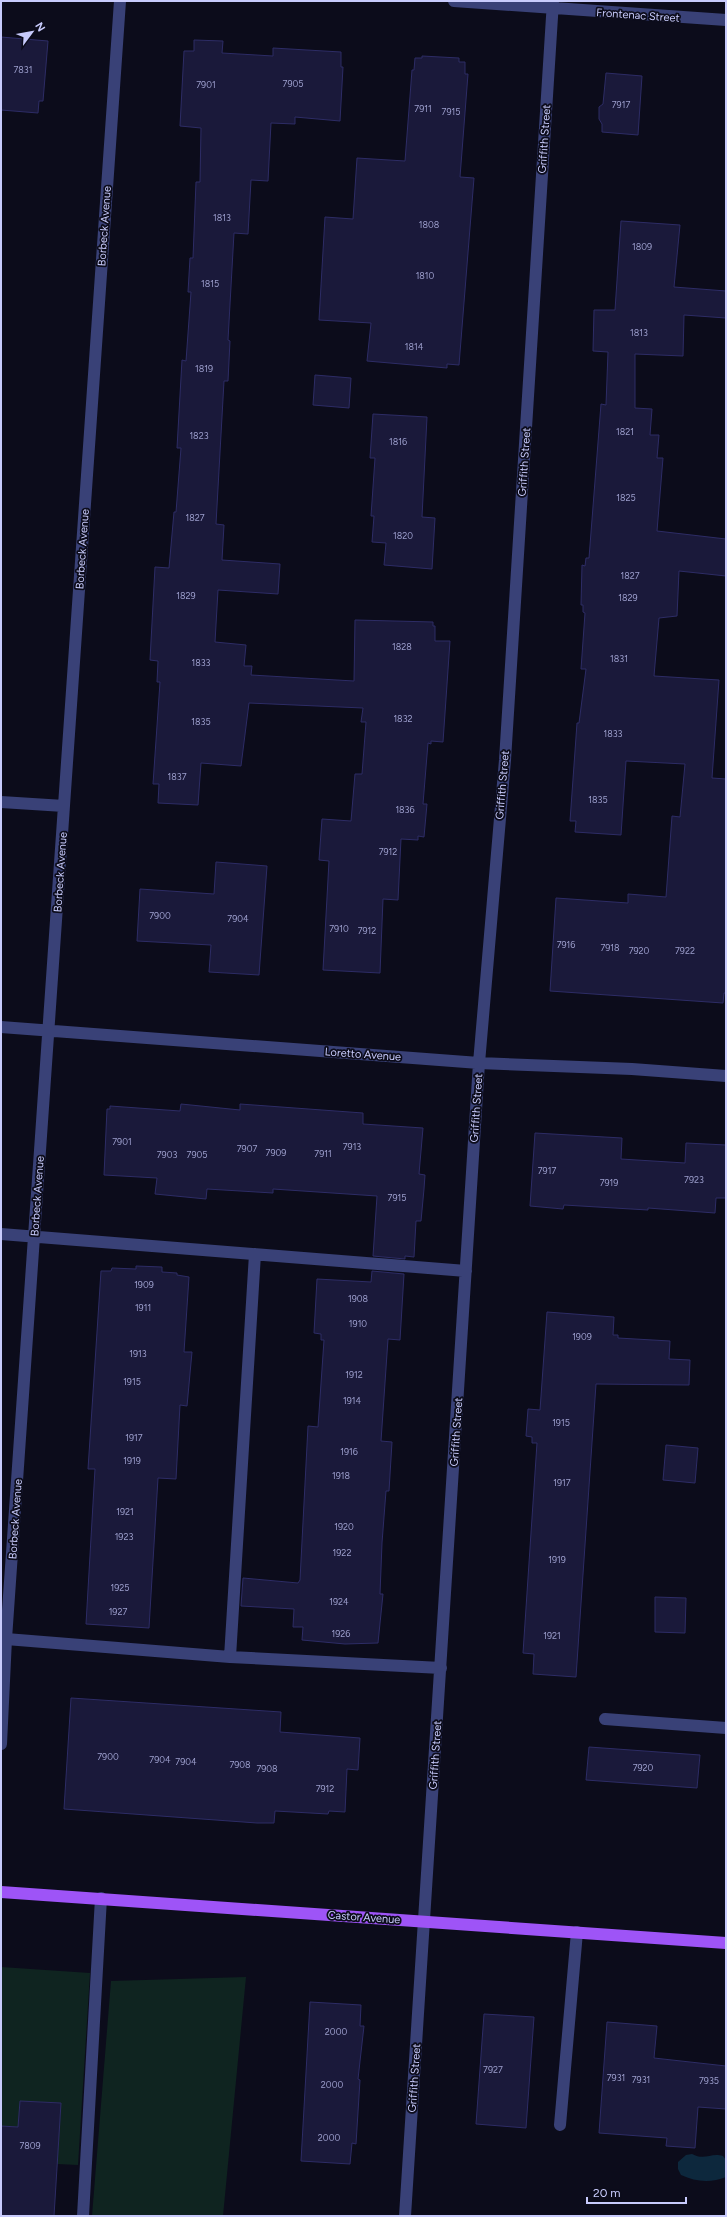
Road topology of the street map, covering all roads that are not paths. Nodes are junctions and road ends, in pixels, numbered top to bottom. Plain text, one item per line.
1 (120, 1) edge
2 (454, 1) edge
3 (552, 5) edge
4 (726, 20) edge
5 (1, 802) edge
6 (64, 806) junction
7 (1, 1027) edge
8 (49, 1031) junction
9 (479, 1063) junction
10 (726, 1076) edge
11 (1, 1234) edge
12 (34, 1236) junction
13 (255, 1254) junction
14 (466, 1271) junction
15 (6, 1639) junction
16 (230, 1657) junction
17 (441, 1668) junction
18 (604, 1719) dead end
19 (726, 1728) edge
20 (1, 1744) edge
21 (1, 1892) edge
22 (101, 1898) junction
23 (425, 1921) junction
24 (576, 1932) junction
25 (726, 1943) edge
26 (560, 2125) dead end
27 (83, 2216) edge
28 (405, 2216) edge

1 - 6 street, Borbeck Avenue
2 - 3 street, Frontenac Street
3 - 4 street, Frontenac Street
3 - 9 street, Griffith Street
5 - 6 street
6 - 8 street, Borbeck Avenue
7 - 8 street, Loretto Avenue
8 - 9 street, Loretto Avenue
8 - 12 street, Borbeck Avenue
9 - 10 street, Loretto Avenue
9 - 14 street, Griffith Street
11 - 12 street
12 - 13 street
12 - 15 street, Borbeck Avenue
13 - 14 street
13 - 16 street
14 - 17 street, Griffith Street
15 - 16 street
15 - 20 street, Borbeck Avenue
16 - 17 street
17 - 23 street, Griffith Street
18 - 19 street
21 - 22 main road, Castor Avenue
22 - 23 main road, Castor Avenue
22 - 27 street
23 - 24 main road, Castor Avenue
23 - 28 street, Griffith Street
24 - 25 main road, Castor Avenue
24 - 26 street

